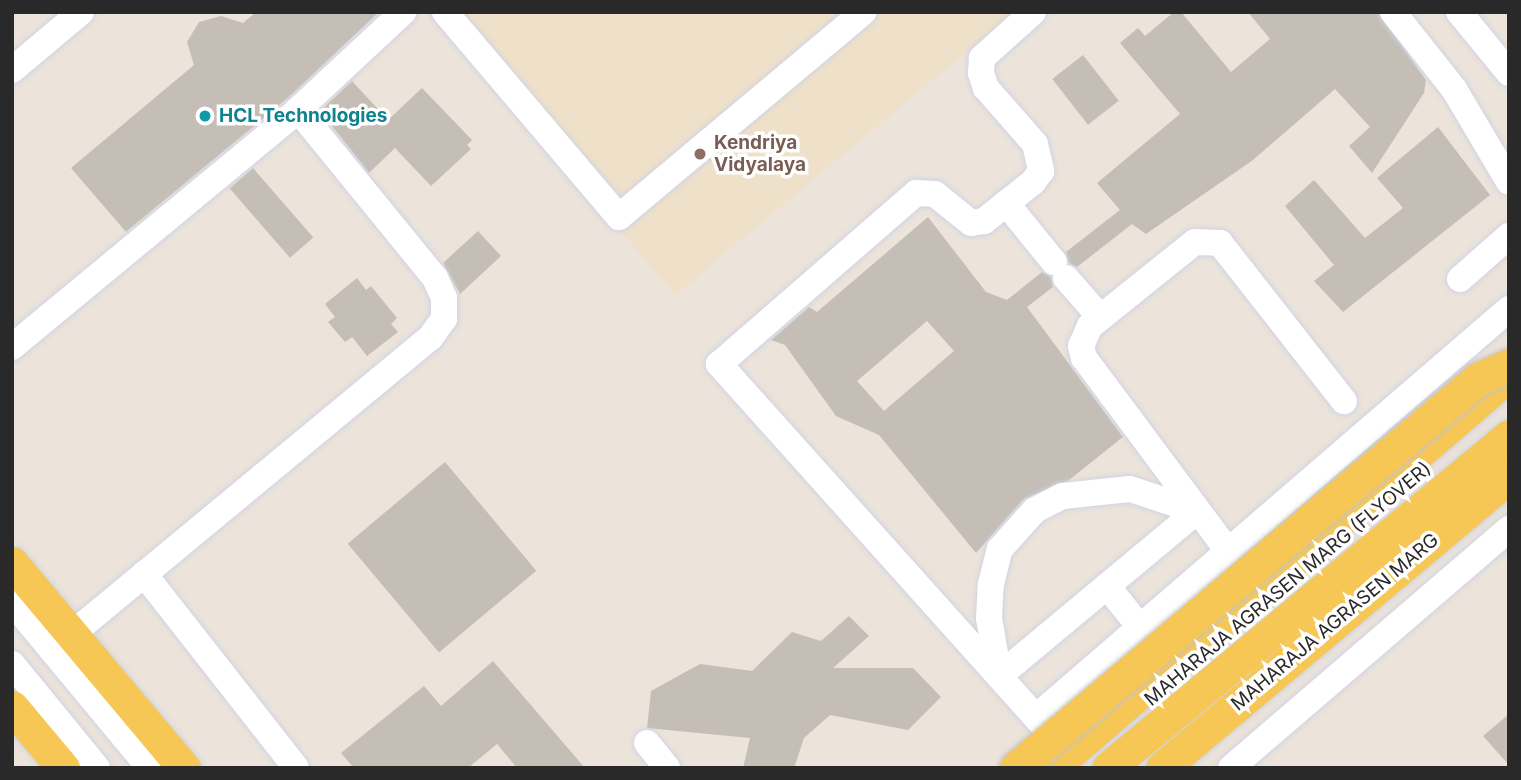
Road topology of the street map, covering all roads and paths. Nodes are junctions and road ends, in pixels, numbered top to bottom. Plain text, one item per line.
1 (81, 12) edge
2 (403, 12) edge
3 (445, 12) edge
4 (863, 12) edge
5 (1033, 12) edge
6 (1393, 12) edge
7 (1459, 12) edge
8 (15, 63) edge
9 (1509, 73) edge
10 (298, 110) junction
11 (1509, 182) edge
12 (1006, 203) junction
13 (1509, 236) edge
14 (1460, 279) dead end
15 (1509, 309) edge
16 (1100, 317) junction
17 (12, 347) edge
18 (1509, 365) edge
19 (1509, 375) edge
20 (1509, 399) edge
21 (1344, 401) dead end
22 (1509, 436) edge
23 (1509, 477) edge
24 (1509, 498) edge
25 (1197, 511) junction
26 (1509, 529) edge
27 (1228, 551) junction
28 (12, 563) edge
29 (144, 575) junction
30 (1107, 586) junction
31 (12, 602) edge
32 (1140, 627) junction
33 (72, 634) junction
34 (12, 664) edge
35 (999, 676) junction
36 (12, 707) edge
37 (1036, 717) junction
38 (647, 743) dead end
39 (1063, 763) edge
40 (63, 768) edge
41 (97, 768) edge
42 (150, 768) edge
43 (184, 768) edge
44 (296, 768) edge
45 (667, 768) edge
46 (1016, 768) edge
47 (1108, 768) edge
48 (1161, 768) edge
49 (1192, 768) edge
50 (1231, 768) edge

1 - 8 street
2 - 10 street
3 - 4 street
5 - 12 street
6 - 11 street
7 - 9 street
10 - 17 street
10 - 29 street
12 - 16 street
12 - 35 street
13 - 14 street
15 - 27 street
16 - 21 street
16 - 25 street
18 - 46 main road, bridge
19 - 39 main road
20 - 39 main road, MAHARAJA AGRASEN MARG (FLYOVER)
22 - 47 main road, MAHARAJA AGRASEN MARG (FLYOVER)
23 - 48 main road, MAHARAJA AGRASEN MARG
24 - 49 main road
25 - 27 street
25 - 30 street
25 - 35 street
26 - 50 street
27 - 32 street
28 - 33 main road
29 - 33 street
29 - 44 street
30 - 32 street
30 - 35 street
31 - 42 street
32 - 37 street
33 - 43 main road
34 - 41 street
35 - 37 street
36 - 40 main road
37 - 39 street
38 - 45 street

